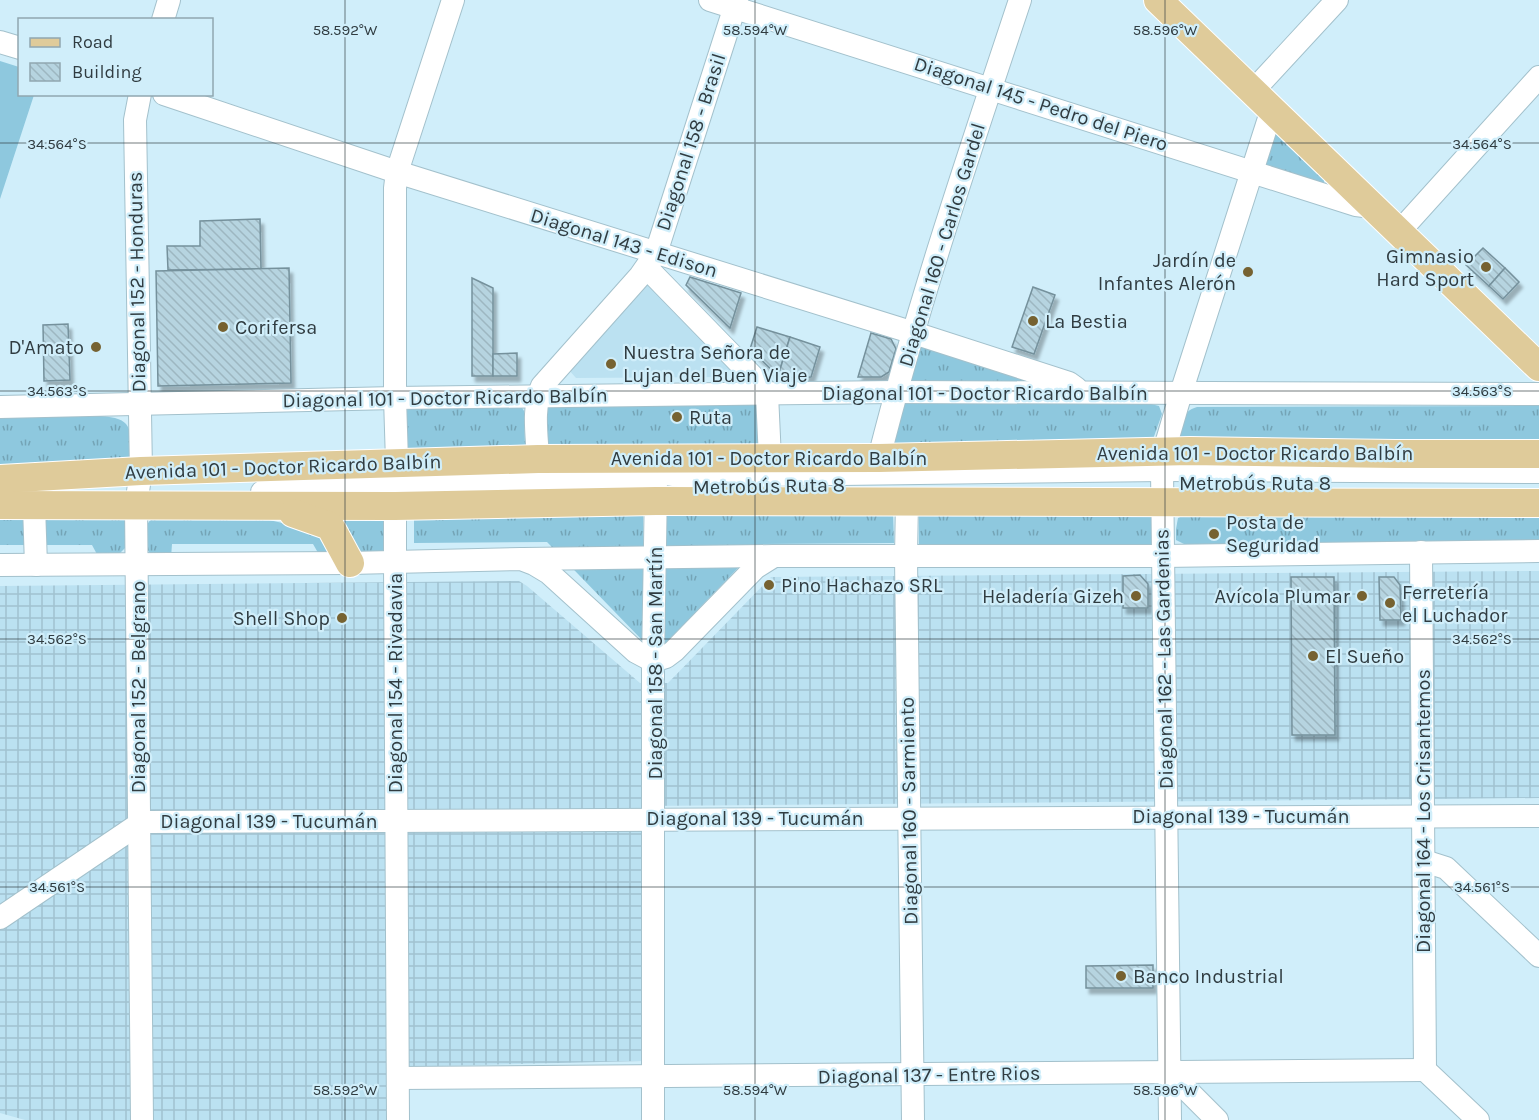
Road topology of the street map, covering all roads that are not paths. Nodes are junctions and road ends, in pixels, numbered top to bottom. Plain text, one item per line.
1 (169, 0) edge
2 (453, 0) edge
3 (710, 0) edge
4 (1020, 0) edge
5 (1158, 0) edge
6 (1337, 0) edge
7 (735, 4) edge
8 (164, 18) edge
9 (0, 42) edge
10 (18, 47) edge
11 (1539, 77) edge
12 (991, 88) junction
13 (140, 96) edge
14 (170, 96) edge
15 (1263, 100) junction
16 (1251, 171) junction
17 (397, 172) junction
18 (1372, 207) junction
19 (1399, 232) junction
20 (651, 261) junction
21 (914, 333) junction
22 (1539, 367) edge
23 (896, 392) junction
24 (1082, 392) junction
25 (1181, 393) junction
26 (767, 394) junction
27 (1539, 394) edge
28 (538, 395) junction
29 (395, 398) junction
30 (139, 404) junction
31 (0, 407) edge
32 (1539, 454) edge
33 (879, 458) junction
34 (538, 459) junction
35 (770, 459) junction
36 (1539, 472) edge
37 (1163, 477) junction
38 (0, 479) edge
39 (656, 479) junction
40 (396, 483) junction
41 (0, 484) edge
42 (1539, 485) edge
43 (138, 488) junction
44 (0, 500) edge
45 (907, 501) junction
46 (1539, 502) edge
47 (0, 505) edge
48 (34, 506) junction
49 (277, 506) junction
50 (1539, 551) edge
51 (1421, 552) junction
52 (774, 556) junction
53 (1163, 556) junction
54 (906, 557) junction
55 (655, 558) junction
56 (521, 559) junction
57 (350, 562) junction
58 (395, 562) junction
59 (137, 563) junction
60 (36, 564) junction
61 (0, 565) edge
62 (654, 661) junction
63 (1423, 815) junction
64 (1166, 816) junction
65 (1539, 816) edge
66 (909, 817) junction
67 (654, 818) junction
68 (396, 821) junction
69 (139, 824) junction
70 (1424, 861) junction
71 (0, 918) edge
72 (1539, 956) edge
73 (1425, 1070) junction
74 (1169, 1072) junction
75 (912, 1075) junction
76 (652, 1077) junction
77 (398, 1078) junction
78 (142, 1120) edge
79 (398, 1120) edge
80 (653, 1120) edge
81 (913, 1120) edge
82 (1170, 1120) edge
83 (1217, 1120) edge
84 (1478, 1120) edge

1 - 8 street
2 - 17 street, Diagonal 154 - Rivadavia
3 - 7 street, Diagonal 145 - Pedro del Piero
4 - 12 street, Diagonal 160 - Carlos Gardel
5 - 15 main road
6 - 15 street
7 - 12 street, Diagonal 145 - Pedro del Piero
7 - 20 street, Diagonal 158 - Brasil
9 - 10 street
11 - 19 street
12 - 16 street, Diagonal 145 - Pedro del Piero
12 - 21 street, Diagonal 160 - Carlos Gardel
13 - 30 street, Diagonal 152 - Honduras
14 - 17 street, Diagonal 143 - Edison
15 - 16 street, Diagonal 162 - Las Gardenias
15 - 18 main road
16 - 18 street, Diagonal 145 - Pedro del Piero
16 - 25 street, Diagonal 162 - Las Gardenias
17 - 20 street, Diagonal 143 - Edison
17 - 29 street, Diagonal 154 - Rivadavia
18 - 19 main road
19 - 22 main road
20 - 21 street, Diagonal 143 - Edison
20 - 26 street
20 - 28 street, Diagonal 158 - Brasil
21 - 23 street, Diagonal 160 - Carlos Gardel
21 - 24 street, Diagonal 143 - Edison
23 - 24 street, Diagonal 101 - Doctor Ricardo Balbín
23 - 26 street, Diagonal 101 - Doctor Ricardo Balbín
23 - 33 street, Diagonal 160 - Carlos Gardel
24 - 25 street, Diagonal 101 - Doctor Ricardo Balbín
25 - 27 street, Diagonal 101 - Doctor Ricardo Balbín
25 - 37 street, Diagonal 162 - Las Gardenias
26 - 28 street, Diagonal 101 - Doctor Ricardo Balbín
26 - 35 street
28 - 29 street, Diagonal 101 - Doctor Ricardo Balbín
28 - 34 street
29 - 30 street, Diagonal 101 - Doctor Ricardo Balbín
29 - 40 street, Diagonal 154 - Rivadavia
30 - 31 street, Diagonal 101 - Doctor Ricardo Balbín
30 - 43 street, Diagonal 152 - Honduras
32 - 37 main road, Avenida 101 - Doctor Ricardo Balbín
33 - 35 main road, Avenida 101 - Doctor Ricardo Balbín
33 - 37 main road, Avenida 101 - Doctor Ricardo Balbín
34 - 39 main road, Avenida 101 - Doctor Ricardo Balbín
34 - 40 main road, Avenida 101 - Doctor Ricardo Balbín
35 - 39 main road, Avenida 101 - Doctor Ricardo Balbín
36 - 37 street, Metrobús Ruta 8
37 - 39 street, Metrobús Ruta 8
37 - 42 street, Metrobús Ruta 8
37 - 45 main road, Avenida 101 - Doctor Ricardo Balbín
37 - 46 main road, Avenida 101 - Doctor Ricardo Balbín
37 - 53 street, Diagonal 162 - Las Gardenias
38 - 43 main road, Avenida 101 - Doctor Ricardo Balbín
39 - 40 main road, Avenida 101 - Doctor Ricardo Balbín
39 - 45 main road, Avenida 101 - Doctor Ricardo Balbín
39 - 55 street, Diagonal 158 - San Martín
40 - 43 main road, Avenida 101 - Doctor Ricardo Balbín
40 - 49 main road, Avenida 101 - Doctor Ricardo Balbín
40 - 58 street, Diagonal 154 - Rivadavia
41 - 43 street
43 - 44 street
43 - 48 main road, Avenida 101 - Doctor Ricardo Balbín
43 - 49 main road, Avenida 101 - Doctor Ricardo Balbín
43 - 59 street, Diagonal 152 - Belgrano
45 - 54 street, Diagonal 160 - Sarmiento
47 - 48 main road, Avenida 101 - Doctor Ricardo Balbín
48 - 60 street
49 - 57 main road
50 - 51 street
51 - 53 street
51 - 63 street, Diagonal 164 - Los Crisantemos
52 - 54 street
52 - 55 street
52 - 62 street
53 - 54 street
53 - 64 street, Diagonal 162 - Las Gardenias
54 - 66 street, Diagonal 160 - Sarmiento
55 - 56 street
55 - 62 street, Diagonal 158 - San Martín
56 - 58 street
56 - 62 street
57 - 58 street
57 - 59 street
58 - 68 street, Diagonal 154 - Rivadavia
59 - 60 street
59 - 69 street, Diagonal 152 - Belgrano
60 - 61 street
62 - 67 street, Diagonal 158 - San Martín
63 - 64 street, Diagonal 139 - Tucumán
63 - 65 street, Diagonal 139 - Tucumán
63 - 70 street, Diagonal 164 - Los Crisantemos
64 - 66 street, Diagonal 139 - Tucumán
64 - 74 street, Diagonal 162 - Las Gardenias
66 - 67 street, Diagonal 139 - Tucumán
66 - 75 street, Diagonal 160 - Sarmiento
67 - 68 street, Diagonal 139 - Tucumán
67 - 76 street, Diagonal 158 - San Martín
68 - 69 street, Diagonal 139 - Tucumán
68 - 77 street, Diagonal 154 - Rivadavia
69 - 71 street, Diagonal 139 - Tucumán
69 - 78 street, Diagonal 152 - Belgrano
70 - 72 street
70 - 73 street, Diagonal 164 - Los Crisantemos
73 - 74 street, Diagonal 137 - Entre Rios
73 - 84 street
74 - 75 street, Diagonal 137 - Entre Rios
74 - 82 street, Diagonal 162 - Las Gardenias
74 - 83 street
75 - 76 street, Diagonal 137 - Entre Rios
75 - 81 street, Diagonal 160 - Sarmiento
76 - 77 street, Diagonal 137 - Entre Rios
76 - 80 street, Diagonal 158 - San Martín
77 - 79 street, Diagonal 154 - Rivadavia

